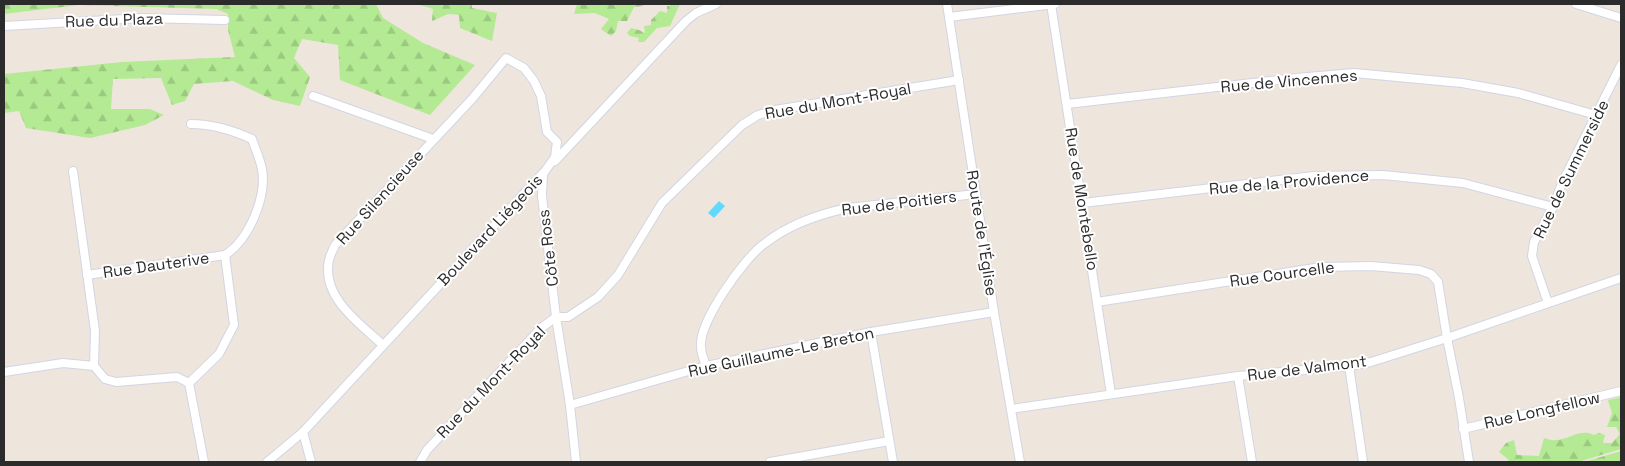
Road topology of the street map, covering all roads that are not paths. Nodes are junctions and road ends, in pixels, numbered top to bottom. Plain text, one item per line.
1 (716, 4) edge
2 (946, 4) edge
3 (1051, 4) edge
4 (1055, 4) edge
5 (1576, 4) edge
6 (949, 17) junction
7 (1621, 18) edge
8 (225, 20) dead end
9 (4, 26) edge
10 (506, 58) joint
11 (1621, 65) edge
12 (959, 80) junction
13 (313, 96) dead end
14 (1067, 104) junction
15 (1596, 115) junction
16 (190, 124) dead end
17 (433, 139) junction
18 (73, 171) dead end
19 (543, 174) junction
20 (976, 194) junction
21 (1083, 203) junction
22 (1553, 207) junction
23 (225, 255) junction
24 (87, 275) junction
25 (1621, 278) edge
26 (1098, 302) junction
27 (1548, 303) junction
28 (994, 312) junction
29 (556, 317) junction
30 (871, 332) junction
31 (1447, 338) junction
32 (383, 345) junction
33 (94, 366) junction
34 (706, 366) junction
35 (1348, 366) junction
36 (4, 372) edge
37 (1238, 376) junction
38 (189, 382) junction
39 (1621, 391) edge
40 (1111, 394) junction
41 (570, 405) junction
42 (1011, 409) junction
43 (1463, 429) junction
44 (303, 432) junction
45 (889, 441) junction
46 (784, 461) edge
47 (204, 462) edge
48 (267, 462) edge
49 (311, 462) edge
50 (420, 462) edge
51 (576, 462) edge
52 (770, 462) edge
53 (893, 462) edge
54 (1020, 462) edge
55 (1252, 462) edge
56 (1363, 462) edge
57 (1469, 462) edge

1 - 19 street, Boulevard Liégeois
2 - 6 street, Route de l'Église
3 - 4 street
3 - 6 street
3 - 14 street, Rue de Montebello
5 - 7 street
6 - 12 street, Route de l'Église
8 - 9 street, Rue du Plaza
10 - 17 street, Rue Silencieuse
10 - 19 street, Côte Ross
11 - 15 street, Rue de Summerside
12 - 20 street, Route de l'Église
12 - 29 street, Rue du Mont-Royal
13 - 17 street
14 - 15 street, Rue de Vincennes
14 - 21 street, Rue de Montebello
15 - 22 street, Rue de Summerside
16 - 23 street
17 - 32 street, Rue Silencieuse
18 - 24 street
19 - 29 street, Côte Ross
19 - 32 street, Boulevard Liégeois
20 - 28 street, Route de l'Église
20 - 34 street, Rue de Poitiers
21 - 22 street, Rue de la Providence
21 - 26 street, Rue de Montebello
22 - 27 street, Rue de Summerside
23 - 24 street, Rue Dauterive
23 - 38 street
24 - 33 street
25 - 27 street, Rue de Valmont
26 - 31 street, Rue Courcelle
26 - 40 street, Rue de Montebello
27 - 31 street, Rue de Valmont
28 - 30 street, Rue Guillaume-Le Breton
28 - 42 street, Route de l'Église
29 - 41 street, Côte Ross
29 - 50 street, Rue du Mont-Royal
30 - 34 street, Rue Guillaume-Le Breton
30 - 45 street
31 - 35 street, Rue de Valmont
31 - 43 street, Rue Courcelle
32 - 44 street, Boulevard Liégeois
33 - 36 street
33 - 38 street
34 - 41 street, Rue Guillaume-Le Breton
35 - 37 street, Rue de Valmont
35 - 56 street
37 - 40 street, Rue de Valmont
37 - 55 street
38 - 47 street
39 - 43 street, Rue Longfellow
40 - 42 street, Rue de Valmont
41 - 51 street, Côte Ross
42 - 54 street, Route de l'Église
43 - 57 street, Rue Courcelle
44 - 48 street, Boulevard Liégeois
44 - 49 street
45 - 46 street
45 - 53 street
46 - 52 street

